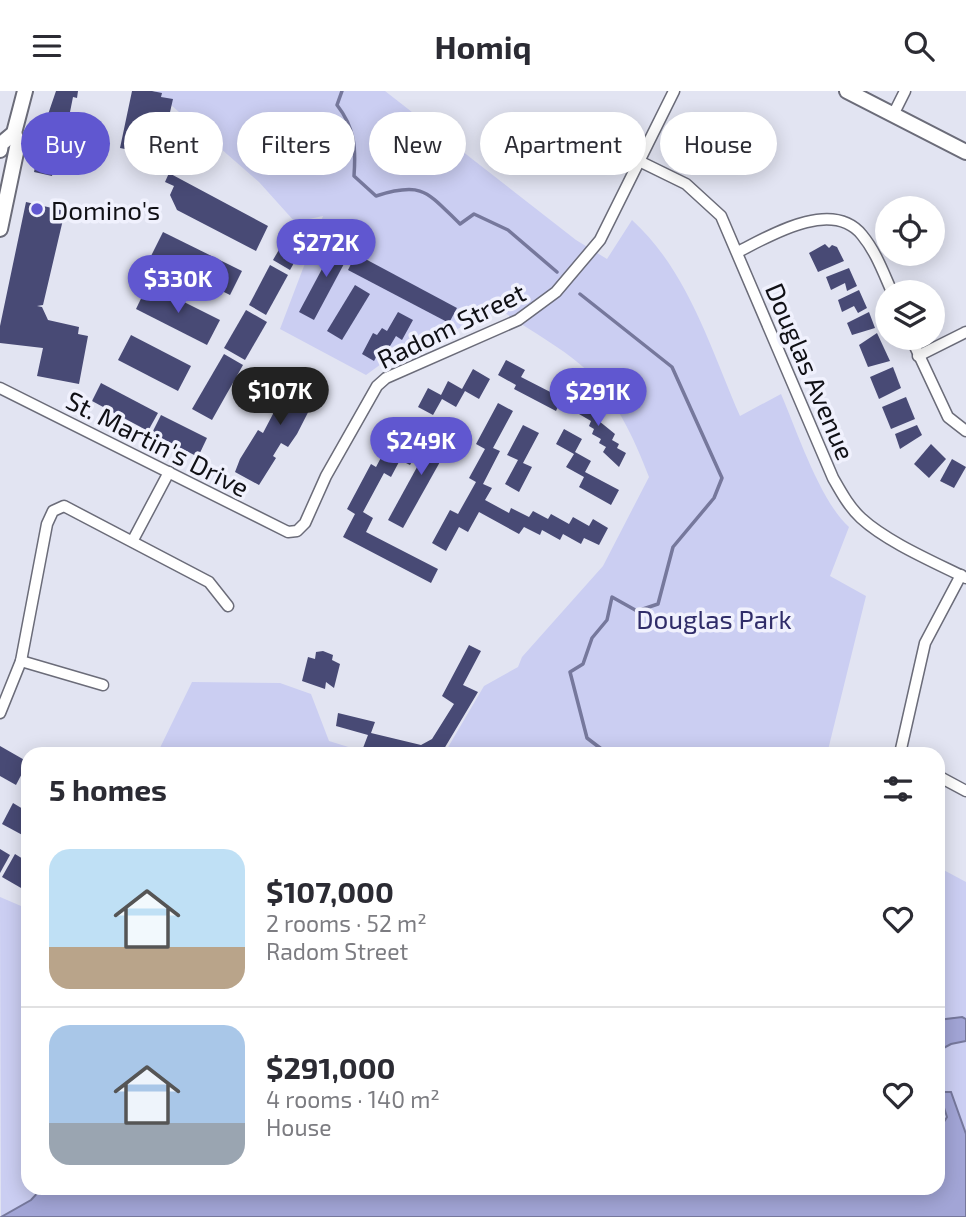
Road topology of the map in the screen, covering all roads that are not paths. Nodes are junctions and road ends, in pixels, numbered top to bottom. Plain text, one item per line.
1 (26, 91) edge
2 (674, 91) edge
3 (847, 91) edge
4 (905, 91) edge
5 (892, 115) junction
6 (14, 133) junction
7 (646, 147) edge
8 (0, 150) edge
9 (966, 152) edge
10 (646, 164) edge
11 (632, 175) edge
12 (0, 229) edge
13 (738, 252) junction
14 (887, 280) edge
15 (966, 332) edge
16 (916, 350) edge
17 (918, 356) junction
18 (0, 388) edge
19 (966, 431) edge
20 (169, 472) junction
21 (297, 531) joint
22 (133, 540) junction
23 (963, 577) edge
24 (228, 606) dead end
25 (21, 661) junction
26 (103, 685) dead end
27 (0, 713) edge
28 (902, 747) edge
29 (945, 780) edge
30 (966, 790) edge

1 - 6 main road
2 - 7 street, Radom Street
3 - 5 main road
4 - 5 street
5 - 9 main road
6 - 8 main road
6 - 12 main road
10 - 13 street, Douglas Avenue
11 - 21 street, Radom Street
13 - 14 street
13 - 23 street, Douglas Avenue
15 - 17 street
16 - 17 street
17 - 19 street
18 - 20 street, St. Martin's Drive
20 - 21 street, St. Martin's Drive
20 - 22 street
22 - 24 street
22 - 25 street
23 - 28 street
25 - 26 street
25 - 27 street
29 - 30 street

